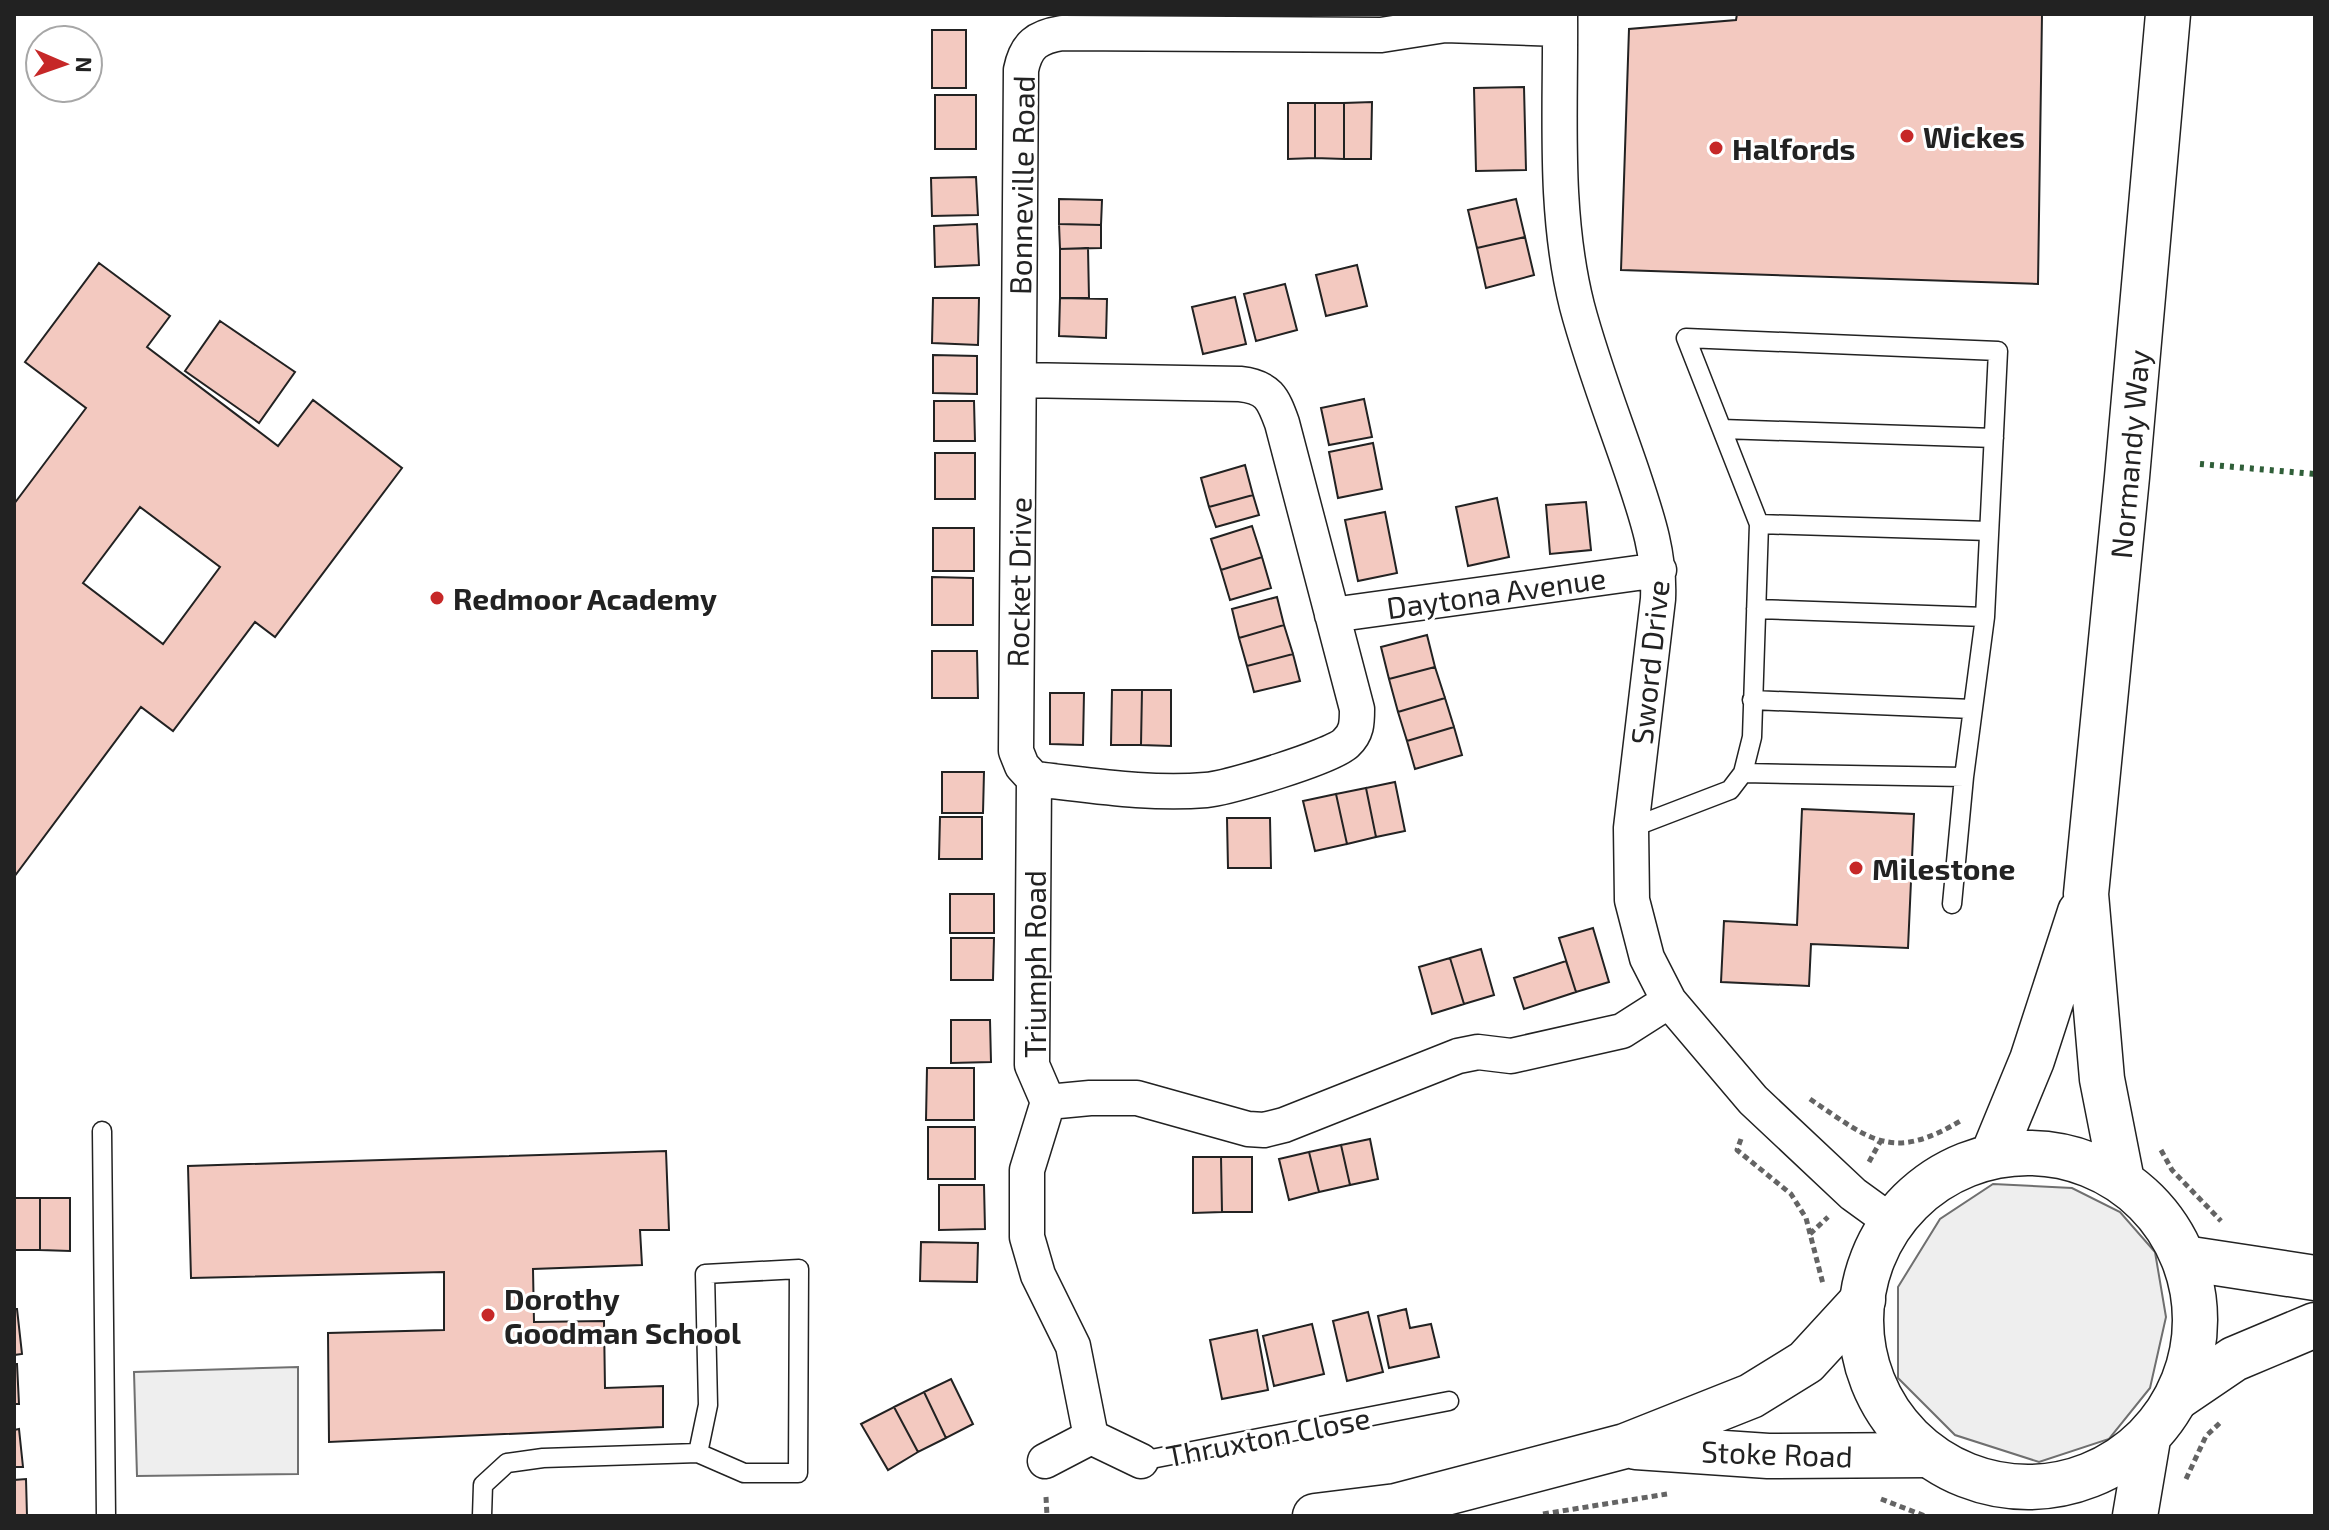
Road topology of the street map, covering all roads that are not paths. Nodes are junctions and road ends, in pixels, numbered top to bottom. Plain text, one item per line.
1 (2168, 14) edge
2 (1560, 22) edge
3 (1019, 380) junction
4 (1722, 429) junction
5 (1994, 438) junction
6 (1759, 524) junction
7 (1989, 531) junction
8 (1659, 570) junction
9 (1756, 609) junction
10 (1332, 615) junction
11 (1985, 617) junction
12 (1752, 700) junction
13 (1972, 709) junction
14 (1743, 773) junction
15 (1964, 777) junction
16 (1034, 779) junction
17 (1631, 828) junction
18 (2086, 894) junction
19 (1952, 904) dead end
20 (1669, 1001) junction
21 (1048, 1102) junction
22 (102, 1131) dead end
23 (1992, 1157) junction
24 (2122, 1181) junction
25 (1893, 1223) junction
26 (2184, 1258) junction
27 (2315, 1278) edge
28 (1863, 1300) junction
29 (2315, 1325) edge
30 (2178, 1397) junction
31 (1449, 1401) dead end
32 (1091, 1437) junction
33 (2148, 1439) junction
34 (1625, 1446) junction
35 (698, 1453) junction
36 (1928, 1455) junction
37 (1045, 1461) dead end
38 (1141, 1461) joint
39 (2006, 1501) edge
40 (106, 1516) edge
41 (482, 1516) edge
42 (1319, 1516) edge
43 (2135, 1516) edge

1 - 18 main road, Normandy Way
2 - 3 street, Bonneville Road
2 - 8 street, Sword Drive
3 - 10 street
3 - 16 street, Rocket Drive
4 - 5 lane
4 - 5 lane
4 - 6 lane
5 - 7 lane
6 - 7 lane
6 - 9 lane
7 - 11 lane
8 - 10 street, Daytona Avenue
8 - 17 street, Sword Drive
9 - 11 lane
9 - 12 lane
10 - 16 street
11 - 13 lane
12 - 13 lane
12 - 14 lane
13 - 15 lane
14 - 15 lane
14 - 17 lane
15 - 19 lane
16 - 21 street, Triumph Road
17 - 20 street, Sword Drive
18 - 23 main road, Normandy Way
18 - 24 main road, Normandy Way
20 - 21 street, Triumph Road
20 - 25 street, Sword Drive
21 - 32 street
22 - 40 lane
23 - 24 main road
23 - 25 main road
24 - 26 main road
25 - 28 main road
26 - 27 main road
26 - 30 main road
28 - 34 main road, Stoke Road
28 - 36 main road
29 - 30 main road
30 - 33 main road
31 - 38 lane, Thruxton Close
32 - 37 street
32 - 38 street, Thruxton Close
33 - 39 main road
33 - 43 main road
34 - 36 main road, Stoke Road
34 - 42 main road, Stoke Road
35 - 35 lane
35 - 41 lane
36 - 39 main road

